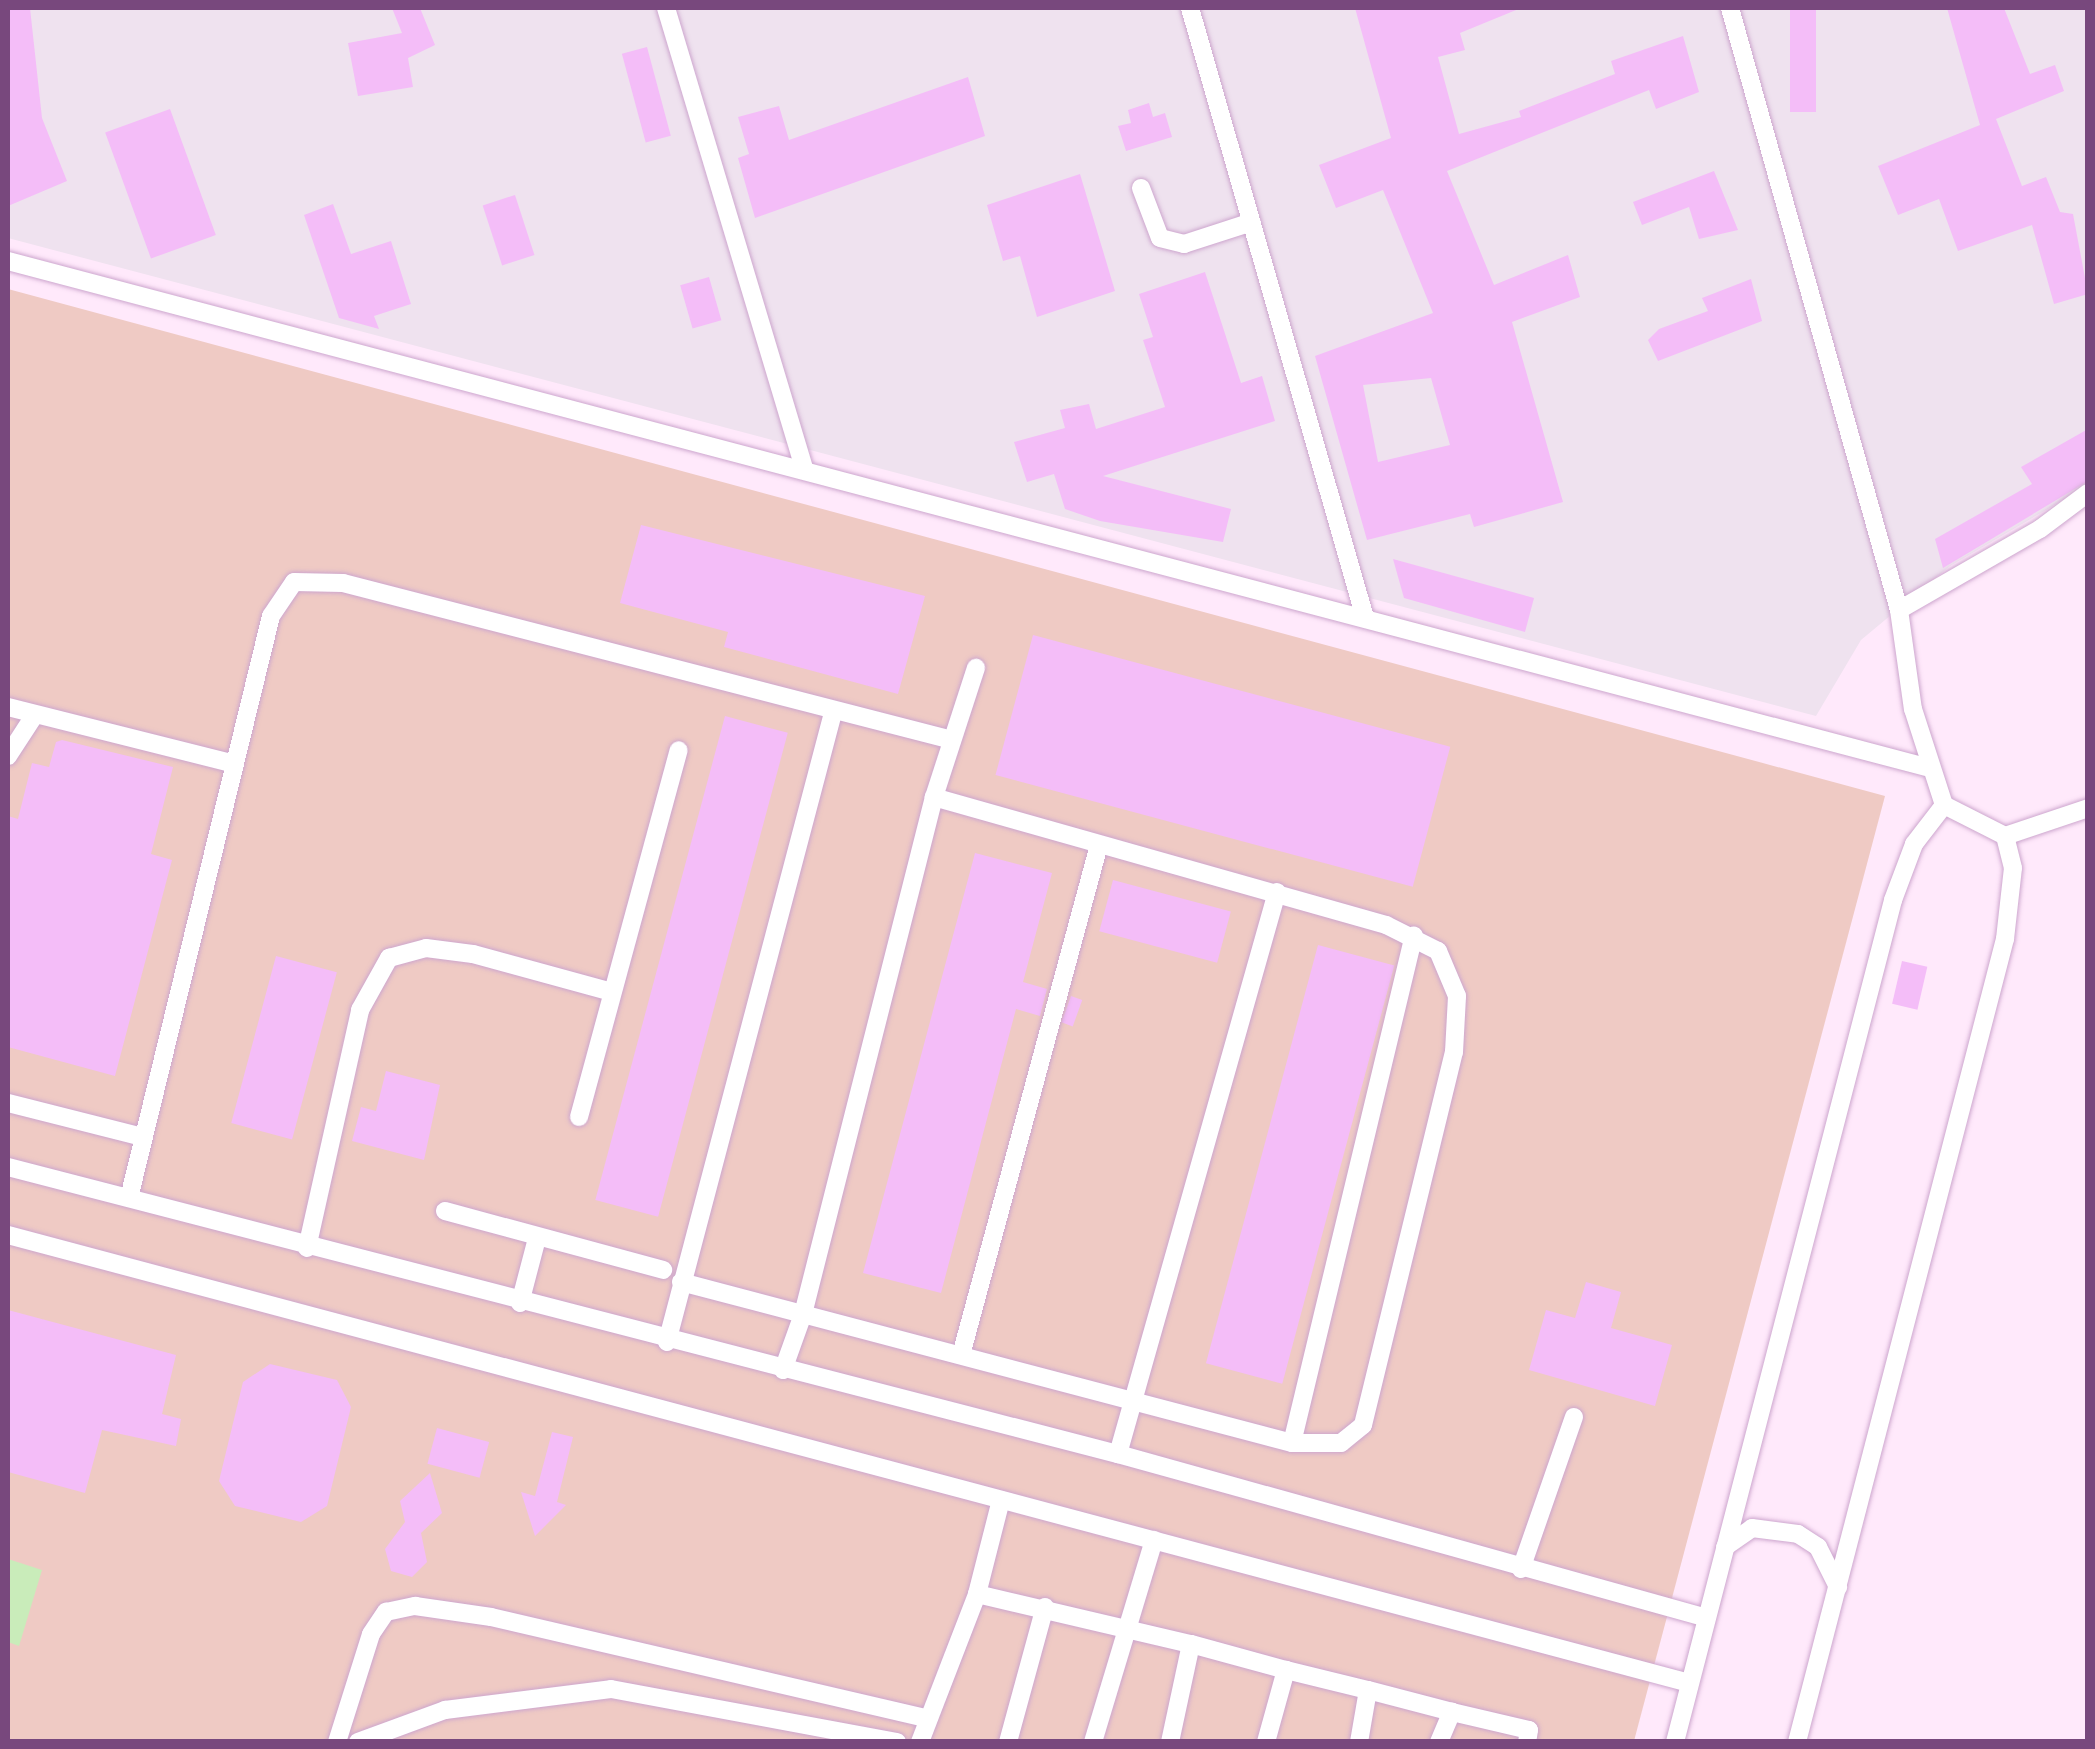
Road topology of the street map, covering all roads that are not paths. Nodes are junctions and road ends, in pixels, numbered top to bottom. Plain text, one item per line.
1 (666, 8) edge
2 (1190, 8) edge
3 (1730, 8) edge
4 (1141, 188) dead end
5 (1252, 222) junction
6 (8, 261) edge
7 (805, 471) junction
8 (2088, 493) edge
9 (1899, 610) junction
10 (1366, 618) junction
11 (976, 668) dead end
12 (8, 707) edge
13 (833, 712) junction
14 (34, 716) junction
15 (952, 740) junction
16 (678, 750) dead end
17 (8, 756) edge
18 (236, 764) junction
19 (1929, 768) junction
20 (934, 797) junction
21 (1944, 805) junction
22 (2088, 808) edge
23 (2004, 836) junction
24 (1099, 845) junction
25 (1277, 892) junction
26 (1414, 935) junction
27 (612, 992) junction
28 (8, 1103) edge
29 (579, 1117) dead end
30 (142, 1138) junction
31 (8, 1167) edge
32 (129, 1198) junction
33 (444, 1211) dead end
34 (8, 1234) edge
35 (537, 1238) junction
36 (307, 1248) junction
37 (662, 1270) dead end
38 (681, 1282) junction
39 (520, 1302) junction
40 (804, 1314) junction
41 (667, 1342) junction
42 (961, 1355) junction
43 (783, 1370) junction
44 (1134, 1401) junction
45 (1574, 1417) dead end
46 (1292, 1442) junction
47 (1118, 1454) junction
48 (1001, 1500) junction
49 (1154, 1540) junction
50 (1725, 1547) junction
51 (1521, 1569) junction
52 (1838, 1587) junction
53 (977, 1594) junction
54 (1045, 1608) junction
55 (1707, 1618) junction
56 (1129, 1625) junction
57 (1192, 1644) junction
58 (656, 1658) junction
59 (1286, 1670) junction
60 (1690, 1683) junction
61 (1368, 1690) junction
62 (655, 1693) junction
63 (868, 1702) junction
64 (1452, 1712) junction
65 (926, 1718) junction
66 (866, 1736) junction
67 (1676, 1740) edge
68 (337, 1742) edge
69 (358, 1742) edge
70 (898, 1742) edge
71 (920, 1742) edge
72 (1008, 1742) edge
73 (1093, 1742) edge
74 (1170, 1742) edge
75 (1266, 1742) edge
76 (1359, 1742) edge
77 (1439, 1742) edge
78 (1527, 1742) edge
79 (1797, 1742) edge

1 - 7 lane
2 - 5 lane
3 - 9 lane
4 - 5 lane
5 - 10 lane
6 - 7 lane
7 - 10 lane
8 - 9 lane
9 - 19 lane
10 - 19 lane
11 - 15 lane
12 - 14 lane
13 - 15 lane
13 - 18 lane
13 - 38 lane
14 - 17 lane
14 - 18 lane
15 - 20 lane
16 - 27 lane
18 - 30 lane
19 - 21 lane
20 - 24 lane
20 - 40 lane
21 - 23 lane
21 - 50 lane
22 - 23 lane
23 - 52 lane
24 - 25 lane
24 - 42 lane
25 - 26 lane
25 - 44 lane
26 - 46 lane
26 - 46 lane
27 - 29 lane
27 - 36 lane
28 - 30 lane
30 - 32 lane
31 - 32 lane
32 - 36 lane
33 - 35 lane
34 - 48 lane
35 - 37 lane
35 - 39 lane
36 - 39 lane
38 - 40 lane
38 - 41 lane
39 - 41 lane
40 - 42 lane
40 - 43 lane
41 - 43 lane
42 - 44 lane
43 - 47 lane
44 - 46 lane
44 - 47 lane
45 - 51 lane
47 - 51 lane
48 - 49 lane
48 - 53 lane
49 - 56 lane
49 - 60 lane
50 - 52 lane
50 - 55 lane
51 - 55 lane
52 - 79 lane
53 - 54 lane
53 - 65 lane
54 - 56 lane
54 - 72 lane
55 - 60 lane
56 - 57 lane
56 - 73 lane
57 - 59 lane
57 - 74 lane
58 - 62 lane
58 - 63 lane
58 - 68 lane
59 - 61 lane
59 - 75 lane
60 - 67 lane
61 - 64 lane
61 - 76 lane
62 - 66 lane
62 - 69 lane
63 - 65 lane
63 - 66 lane
64 - 77 lane
64 - 78 lane
65 - 71 lane
66 - 70 lane

